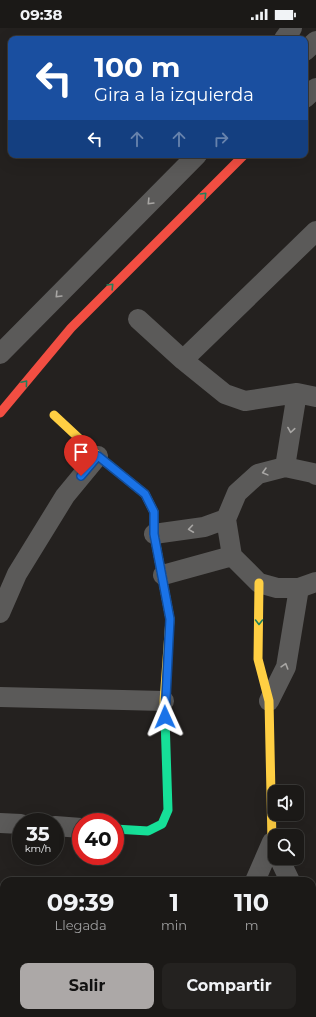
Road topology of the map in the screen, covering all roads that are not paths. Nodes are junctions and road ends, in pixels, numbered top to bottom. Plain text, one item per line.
1 (316, 41) edge
2 (308, 48) edge
3 (316, 88) edge
4 (308, 95) edge
5 (194, 158) edge
6 (241, 158) edge
7 (316, 231) edge
8 (138, 319) dead end
9 (0, 354) edge
10 (183, 360) junction
11 (306, 395) edge
12 (0, 413) edge
13 (54, 416) dead end
14 (98, 456) junction
15 (285, 467) junction
16 (315, 469) edge
17 (226, 519) junction
18 (154, 534) junction
19 (232, 556) junction
20 (163, 575) junction
21 (259, 583) junction
22 (308, 585) edge
23 (0, 613) edge
24 (0, 697) edge
25 (164, 701) junction
26 (269, 701) junction
27 (0, 823) edge
28 (12, 824) edge
29 (274, 829) edge
30 (124, 830) edge
31 (268, 861) edge
32 (282, 865) edge
33 (258, 877) edge
34 (288, 877) edge

1 - 2 street
3 - 4 street
5 -> 9 street
12 -> 6 street
7 - 10 street
8 - 10 street
10 - 11 street
11 -> 15 street
13 - 14 street
14 - 18 street
14 - 23 street
15 - 16 street
15 -> 17 street
17 -> 18 street
17 - 19 street
18 - 20 street
19 - 20 street
19 - 21 street
20 - 25 street
21 - 22 street
21 -> 26 street
26 -> 22 street
24 - 25 street
25 - 30 street
26 - 29 street
27 - 28 street
31 - 33 street
32 - 34 street

